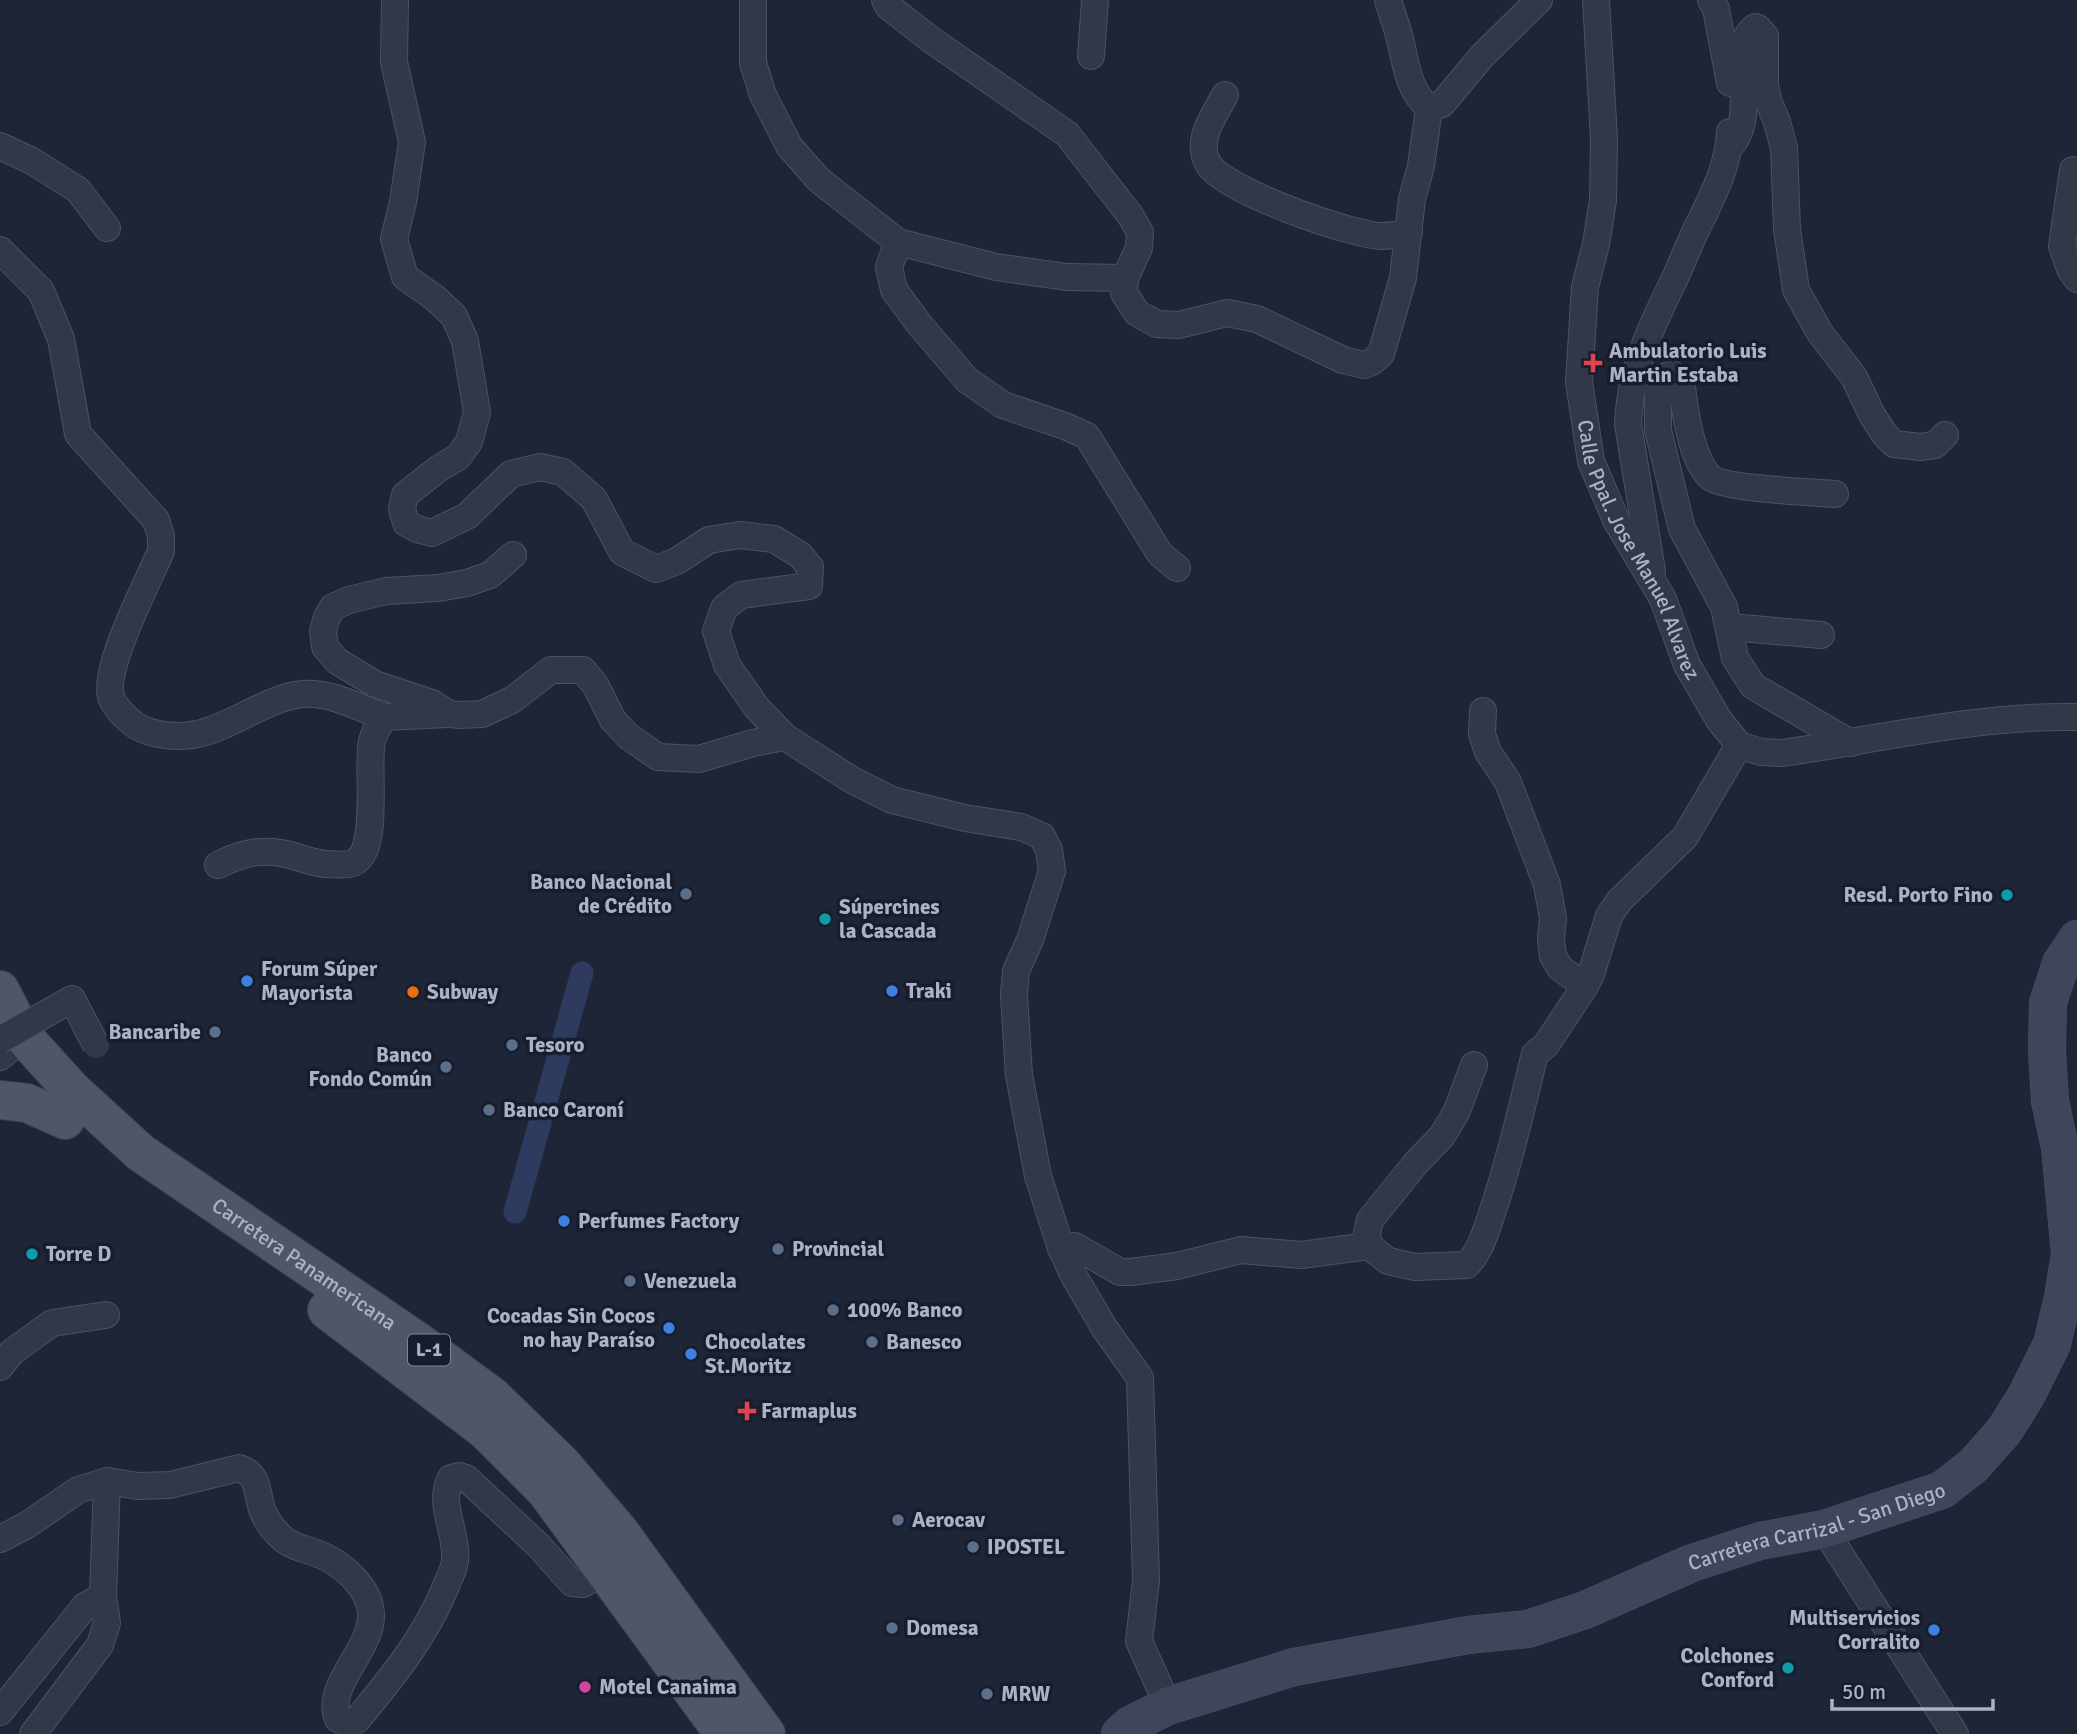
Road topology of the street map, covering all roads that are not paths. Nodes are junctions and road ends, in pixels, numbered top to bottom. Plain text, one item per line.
1 (395, 0) edge
2 (753, 0) edge
3 (885, 0) edge
4 (1096, 0) edge
5 (1388, 0) edge
6 (1539, 0) edge
7 (1596, 0) edge
8 (1711, 0) edge
9 (1091, 56) dead end
10 (1225, 95) dead end
11 (1429, 108) junction
12 (0, 146) edge
13 (1730, 148) junction
14 (2073, 170) dead end
15 (107, 228) dead end
16 (1409, 232) junction
17 (898, 242) junction
18 (0, 250) edge
19 (1125, 278) junction
20 (2077, 279) edge
21 (1945, 435) dead end
22 (1835, 494) dead end
23 (513, 555) dead end
24 (1177, 568) dead end
25 (1654, 585) junction
26 (1730, 627) junction
27 (1821, 635) dead end
28 (1483, 711) dead end
29 (449, 714) junction
30 (384, 717) junction
31 (2077, 717) edge
32 (785, 737) junction
33 (1852, 743) junction
34 (1739, 745) junction
35 (218, 865) dead end
36 (2077, 939) edge
37 (1585, 986) junction
38 (0, 990) edge
39 (96, 1045) dead end
40 (4, 1048) edge
41 (1474, 1065) dead end
42 (0, 1100) edge
43 (68, 1104) junction
44 (1369, 1246) junction
45 (1060, 1248) junction
46 (106, 1315) dead end
47 (0, 1367) edge
48 (107, 1481) junction
49 (1824, 1529) junction
50 (0, 1539) edge
51 (605, 1571) junction
52 (103, 1596) junction
53 (1168, 1706) junction
54 (0, 1712) edge
55 (33, 1734) edge
56 (724, 1734) edge
57 (766, 1734) edge
58 (1120, 1734) edge
59 (1955, 1734) edge

1 - 32 street
2 - 17 street
3 - 19 street
4 - 9 street
5 - 11 street
6 - 11 street
7 - 25 street, Calle Ppal. Jose Manuel Alvarez
8 - 13 street
10 - 16 street
11 - 16 street
12 - 15 street
13 - 21 street
13 - 25 street
14 - 20 street
16 - 19 street
17 - 19 street
17 - 24 street
18 - 30 street
22 - 26 street
23 - 29 street
25 - 34 street, Calle Ppal. Jose Manuel Alvarez
26 - 27 street
26 - 33 street
28 - 37 street
29 - 30 street
29 - 32 street
30 - 35 street
31 - 33 street
32 - 45 street
33 - 34 street
34 - 37 street
36 - 49 street, Carretera Carrizal - San Diego
37 - 44 street
38 - 40 main road, Carretera Panamericana / L-1
39 - 40 street, bridge
40 - 43 main road, Carretera Panamericana / L-1
41 - 44 street
42 - 43 main road, L-1
43 - 51 main road, Carretera Panamericana / L-1
43 - 57 main road, Carretera Panamericana / L-1
44 - 45 street
45 - 53 street
46 - 47 street
48 - 50 street
48 - 51 street
48 - 52 street
49 - 53 street, Carretera Carrizal - San Diego
49 - 59 street
51 - 56 main road, Carretera Panamericana / L-1
52 - 54 street
52 - 55 street
53 - 58 street, Carretera Carrizal - San Diego

